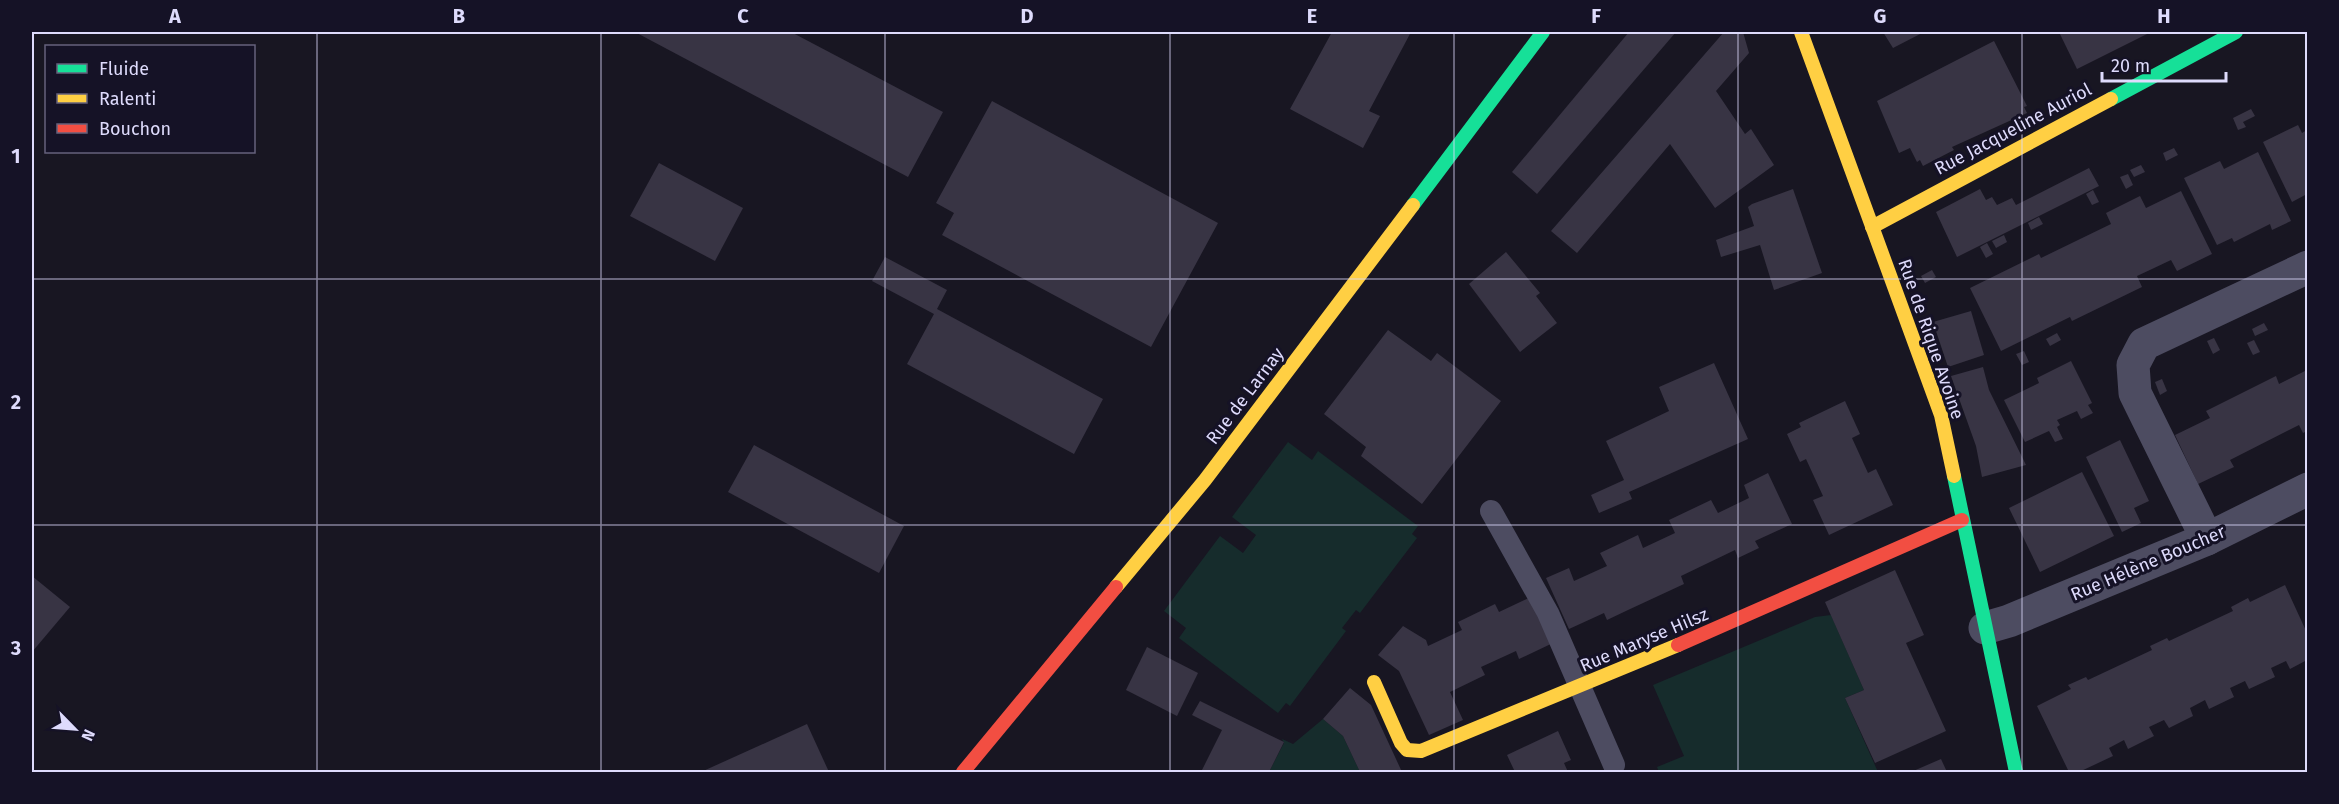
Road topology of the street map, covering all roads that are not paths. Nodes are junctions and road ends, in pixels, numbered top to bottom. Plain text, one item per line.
1 (1543, 32) edge
2 (1801, 32) edge
3 (2236, 32) edge
4 (1872, 227) junction
5 (2307, 267) edge
6 (2307, 489) edge
7 (1491, 511) dead end
8 (1962, 520) junction
9 (2207, 539) junction
10 (1985, 628) junction
11 (1374, 682) dead end
12 (1580, 686) junction
13 (1614, 765) dead end
14 (963, 772) edge
15 (2016, 772) edge

1 - 14 street, Rue de Larnay
2 - 4 street, Rue de Rique Avoine
3 - 4 street, Rue Jacqueline Auriol
4 - 8 street, Rue de Rique Avoine
5 - 9 street
6 - 9 street, Rue Hélène Boucher
7 - 12 lane
8 - 10 street, Rue de Rique Avoine
8 - 12 street, Rue Maryse Hilsz
9 - 10 street, Rue Hélène Boucher
10 - 15 street, Rue de Rique Avoine
11 - 12 street, Rue Maryse Hilsz
12 - 13 lane

